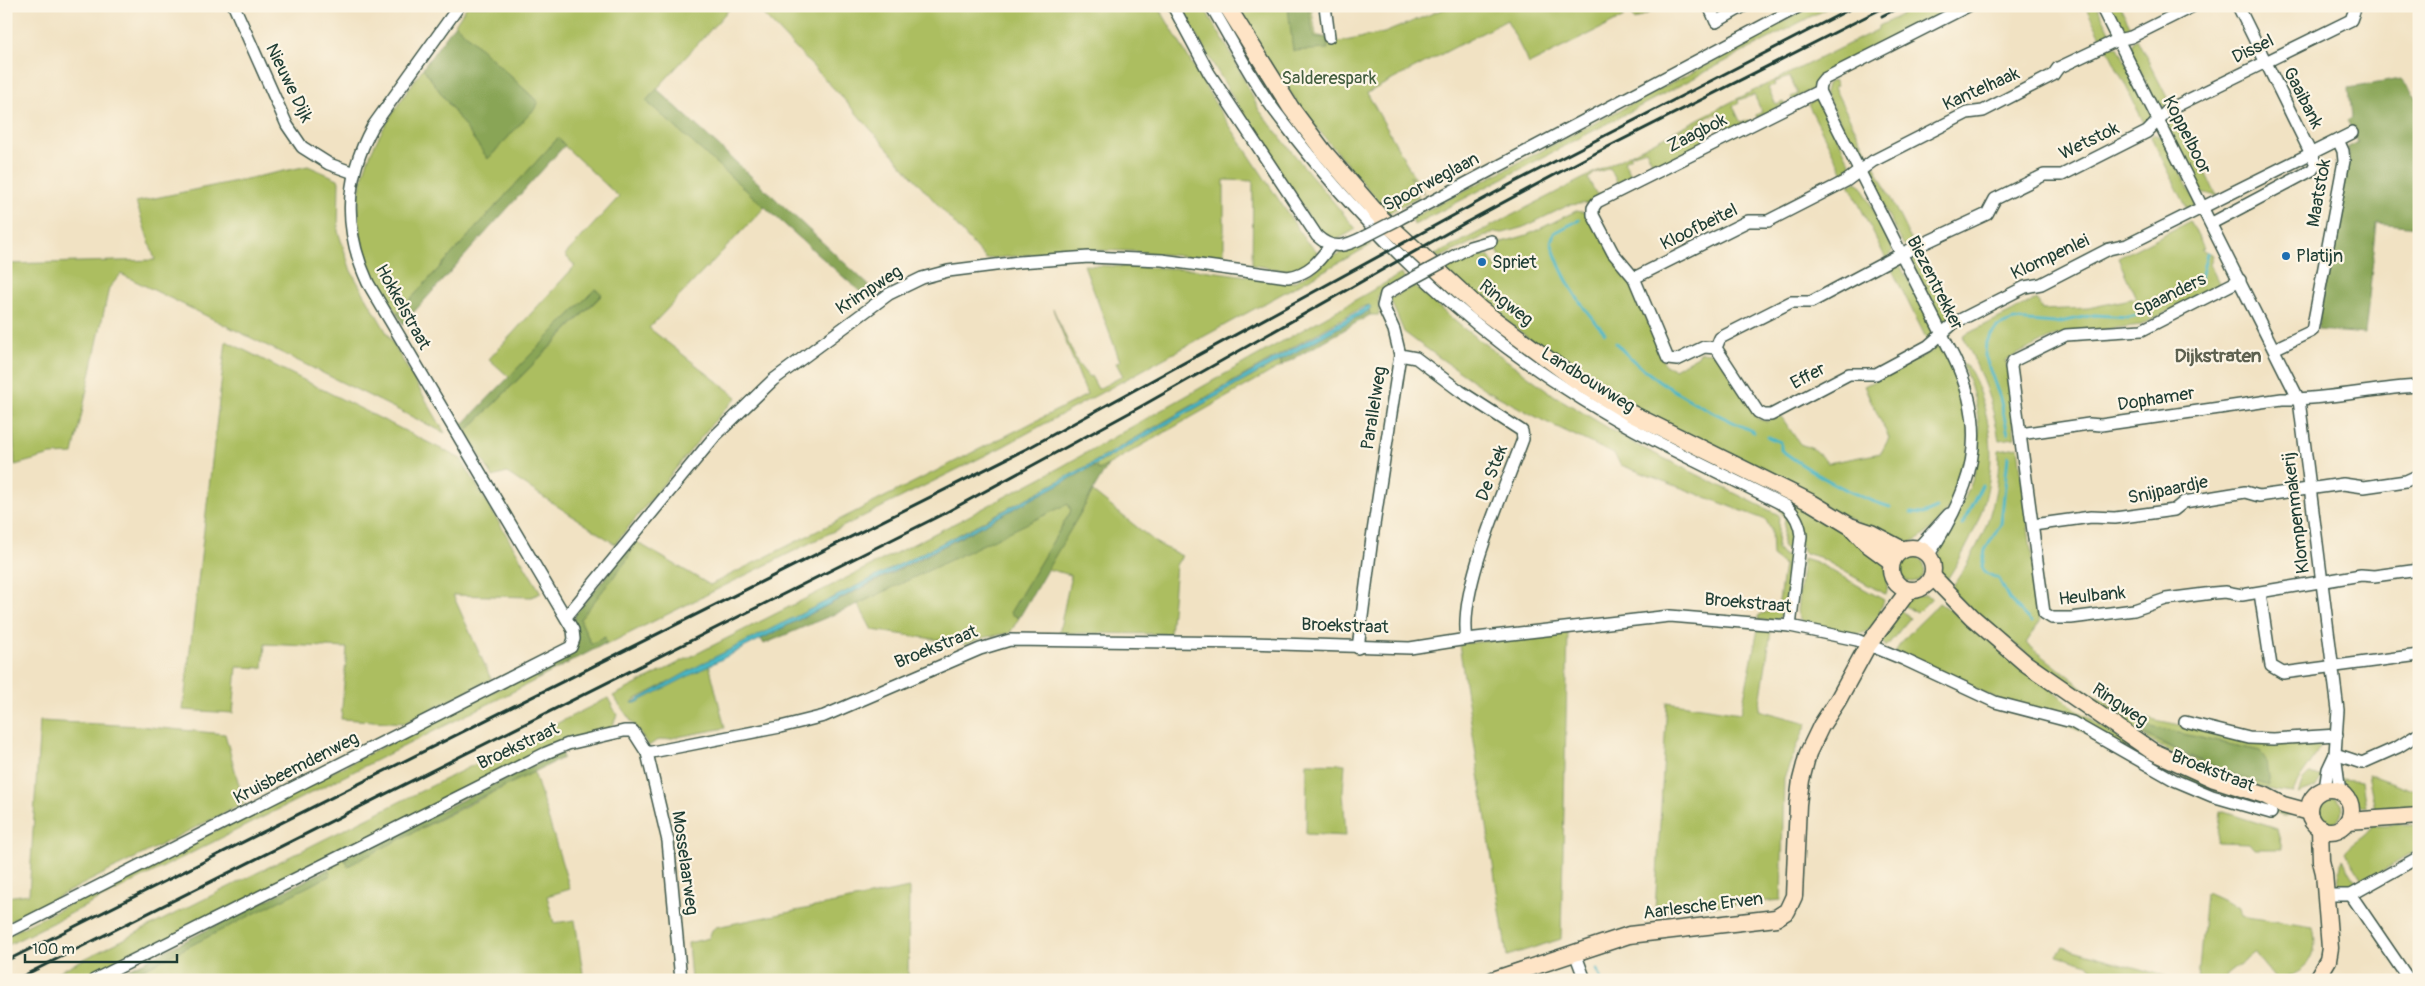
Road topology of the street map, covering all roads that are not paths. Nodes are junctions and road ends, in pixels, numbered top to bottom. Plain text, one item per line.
1 (234, 6) edge
2 (459, 6) edge
3 (1173, 6) edge
4 (1212, 6) edge
5 (1226, 6) edge
6 (1325, 6) edge
7 (1709, 6) edge
8 (1744, 6) edge
9 (1800, 6) edge
10 (1968, 6) edge
11 (2101, 6) edge
12 (2193, 6) edge
13 (2238, 6) edge
14 (2356, 6) edge
15 (1330, 37) dead end
16 (2118, 40) junction
17 (2266, 62) junction
18 (1819, 90) junction
19 (2160, 120) junction
20 (2352, 133) dead end
21 (2338, 140) junction
22 (2311, 152) junction
23 (1859, 171) junction
24 (354, 173) junction
25 (2203, 207) junction
26 (2212, 223) junction
27 (1490, 241) dead end
28 (1330, 246) junction
29 (1901, 254) junction
30 (1634, 278) junction
31 (2240, 280) junction
32 (1941, 334) junction
33 (1716, 348) junction
34 (2274, 349) junction
35 (1400, 355) junction
36 (2419, 386) edge
37 (2299, 400) junction
38 (2020, 434) junction
39 (2419, 475) edge
40 (2310, 488) junction
41 (2033, 525) junction
42 (1910, 554) junction
43 (2419, 570) edge
44 (1915, 583) junction
45 (2322, 583) junction
46 (2260, 593) junction
47 (566, 617) junction
48 (1790, 626) junction
49 (1467, 639) junction
50 (1868, 645) junction
51 (1358, 648) junction
52 (2419, 655) edge
53 (2333, 666) junction
54 (2184, 722) dead end
55 (2419, 734) edge
56 (2337, 735) junction
57 (647, 753) junction
58 (2335, 754) junction
59 (2333, 790) junction
60 (2310, 806) junction
61 (2271, 813) dead end
62 (2349, 814) junction
63 (2419, 816) edge
64 (2327, 829) junction
65 (2419, 857) edge
66 (2351, 894) junction
67 (2326, 895) junction
68 (6, 933) edge
69 (1574, 953) junction
70 (2323, 977) edge
71 (94, 980) edge
72 (681, 980) edge
73 (1493, 980) edge
74 (1585, 980) edge
75 (2409, 980) edge

1 - 24 street, Nieuwe Dijk
2 - 24 street, Hokkelstraat
3 - 28 street
4 - 48 street, Landbouwweg
5 - 42 main road, Ringweg
6 - 15 street
7 - 8 street
9 - 28 street, Spoorweglaan, bridge
10 - 18 street, Zaagbok
11 - 16 street, Koppelboor
12 - 16 street, Kantelhaak
13 - 17 street, Gaaibank
14 - 17 street, Dissel
16 - 19 street, Koppelboor
16 - 23 street, Kantelhaak
17 - 19 street, Dissel
17 - 22 street, Gaaibank
18 - 23 street, Biezentrekker
18 - 30 street, Zaagbok
19 - 25 street, Koppelboor
19 - 29 street, Wetstok
20 - 21 street, Gaaibank
21 - 22 street, Gaaibank
21 - 34 street, Maatstok
22 - 25 street, Gaaibank
22 - 26 street, Gaaibank
23 - 29 street, Biezentrekker
23 - 30 street, Kloofbeitel
24 - 47 street, Hokkelstraat
25 - 26 street, Koppelboor
25 - 32 street, Klompenlei
26 - 31 street, Koppelboor
27 - 35 street, Parallelweg, bridge
28 - 47 street, Krimpweg
29 - 32 street, Biezentrekker
29 - 33 street, Wetstok
30 - 33 street
31 - 34 street, Klompenmakerij
31 - 38 street, Spaanders
32 - 33 street, Effer
32 - 42 street, Biezentrekker
34 - 37 street, Klompenmakerij
35 - 49 street, De Stek
35 - 51 street, Parallelweg
36 - 37 street, Dophamer
37 - 38 street, Dophamer
37 - 40 street, Klompenmakerij
38 - 41 street, Heulbank
39 - 40 street, Snijpaardje
40 - 41 street, Snijpaardje
40 - 45 street, Klompenmakerij
41 - 46 street, Heulbank
42 - 44 main road
42 - 44 main road
43 - 45 street, Heulbank
44 - 50 main road
44 - 60 main road, Ringweg
45 - 46 street, Heulbank
45 - 53 street, Klompenmakerij
46 - 53 street
47 - 68 street, Kruisbeemdenweg
48 - 49 street, Broekstraat
48 - 50 street, Broekstraat
49 - 51 street, Broekstraat
50 - 61 street, Broekstraat
50 - 69 main road, Aarlesche Erven
51 - 57 street, Broekstraat
52 - 53 street
53 - 56 street, Klompenmakerij
54 - 56 street
55 - 58 street
56 - 58 street, Klompenmakerij
57 - 71 street, Broekstraat
57 - 72 street, Mosselaarweg
58 - 59 street, Klompenmakerij
59 - 60 main road
59 - 62 main road
60 - 64 main road
62 - 63 main road
62 - 64 main road
64 - 67 main road
65 - 66 street
66 - 67 street
66 - 75 street
67 - 70 main road
69 - 73 main road, Aarlesche Erven
69 - 74 street

